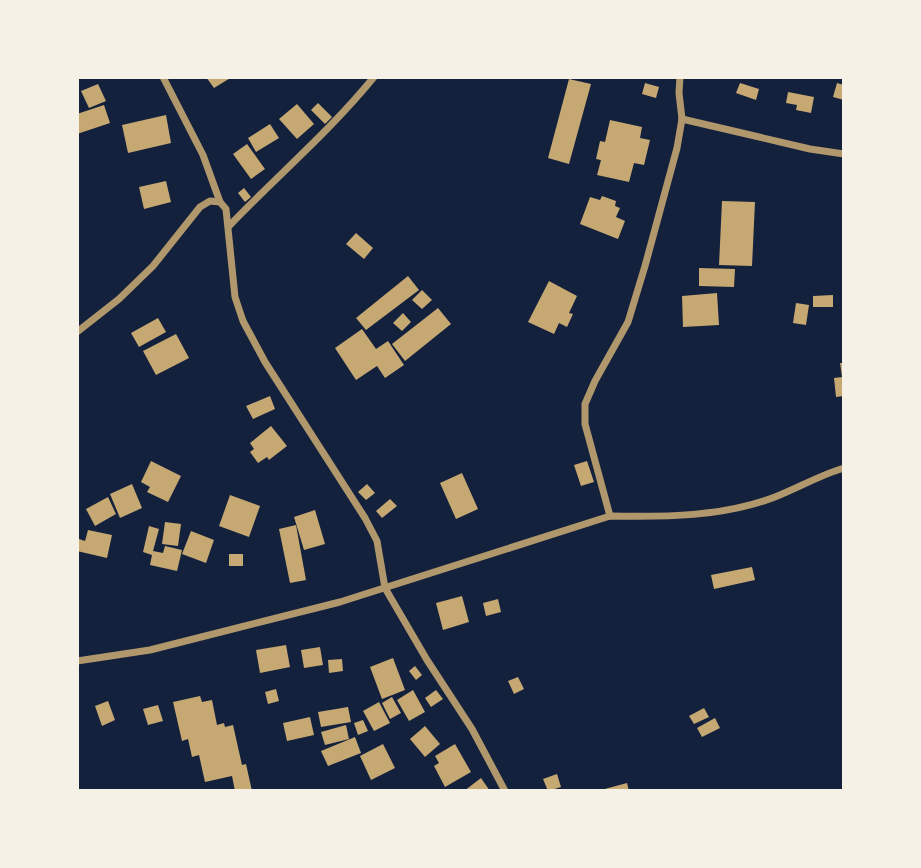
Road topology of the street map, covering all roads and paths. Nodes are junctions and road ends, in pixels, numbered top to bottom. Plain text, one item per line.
1 (163, 77) edge
2 (374, 77) edge
3 (680, 77) edge
4 (682, 119) junction
5 (844, 154) edge
6 (220, 202) junction
7 (229, 226) junction
8 (77, 332) edge
9 (844, 468) edge
10 (610, 516) junction
11 (385, 588) junction
12 (77, 661) edge
13 (505, 791) edge

1 - 6 street
2 - 7 street
3 - 4 street
4 - 5 street
4 - 10 street
6 - 7 street
6 - 8 street
7 - 11 street
9 - 10 street
10 - 11 street
11 - 12 street
11 - 13 street

